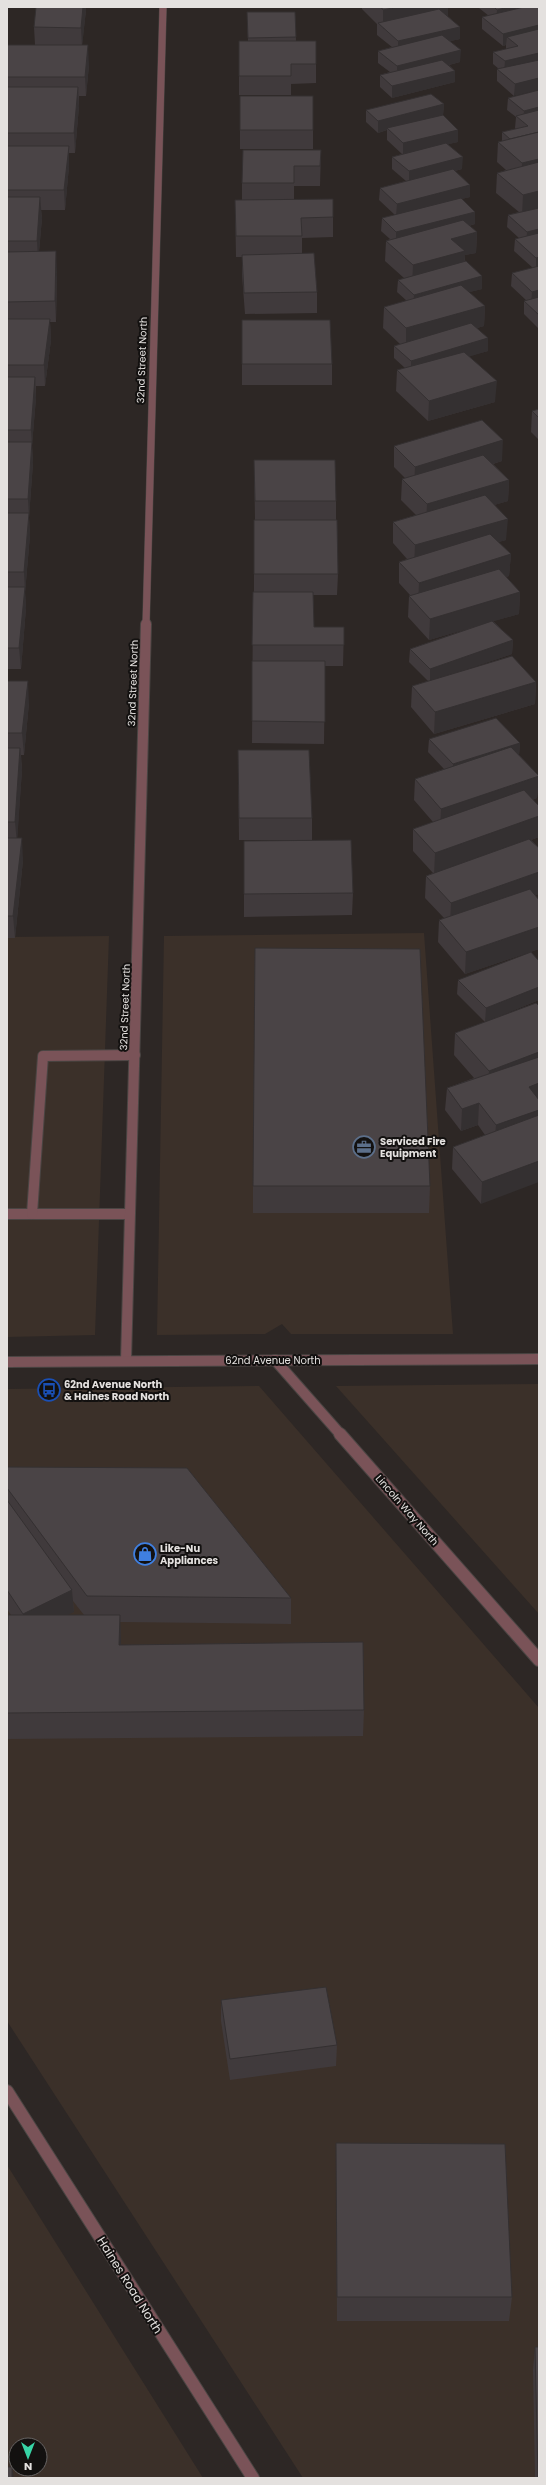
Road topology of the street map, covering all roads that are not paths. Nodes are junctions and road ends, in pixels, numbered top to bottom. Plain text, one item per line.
1 (163, 7) edge
2 (134, 1055) junction
3 (7, 1214) edge
4 (32, 1214) junction
5 (129, 1214) junction
6 (539, 1359) edge
7 (275, 1360) junction
8 (126, 1361) junction
9 (7, 1362) edge
10 (539, 1660) edge
11 (7, 2091) edge
12 (253, 2478) edge

1 - 2 street, 32nd Street North
2 - 4 street
2 - 5 street, 32nd Street North
3 - 4 street
4 - 5 street
5 - 8 street, 32nd Street North
6 - 7 street, 62nd Avenue North
7 - 8 street, 62nd Avenue North
7 - 10 street, Lincoln Way North
8 - 9 street, 62nd Avenue North
11 - 12 street, Haines Road North

